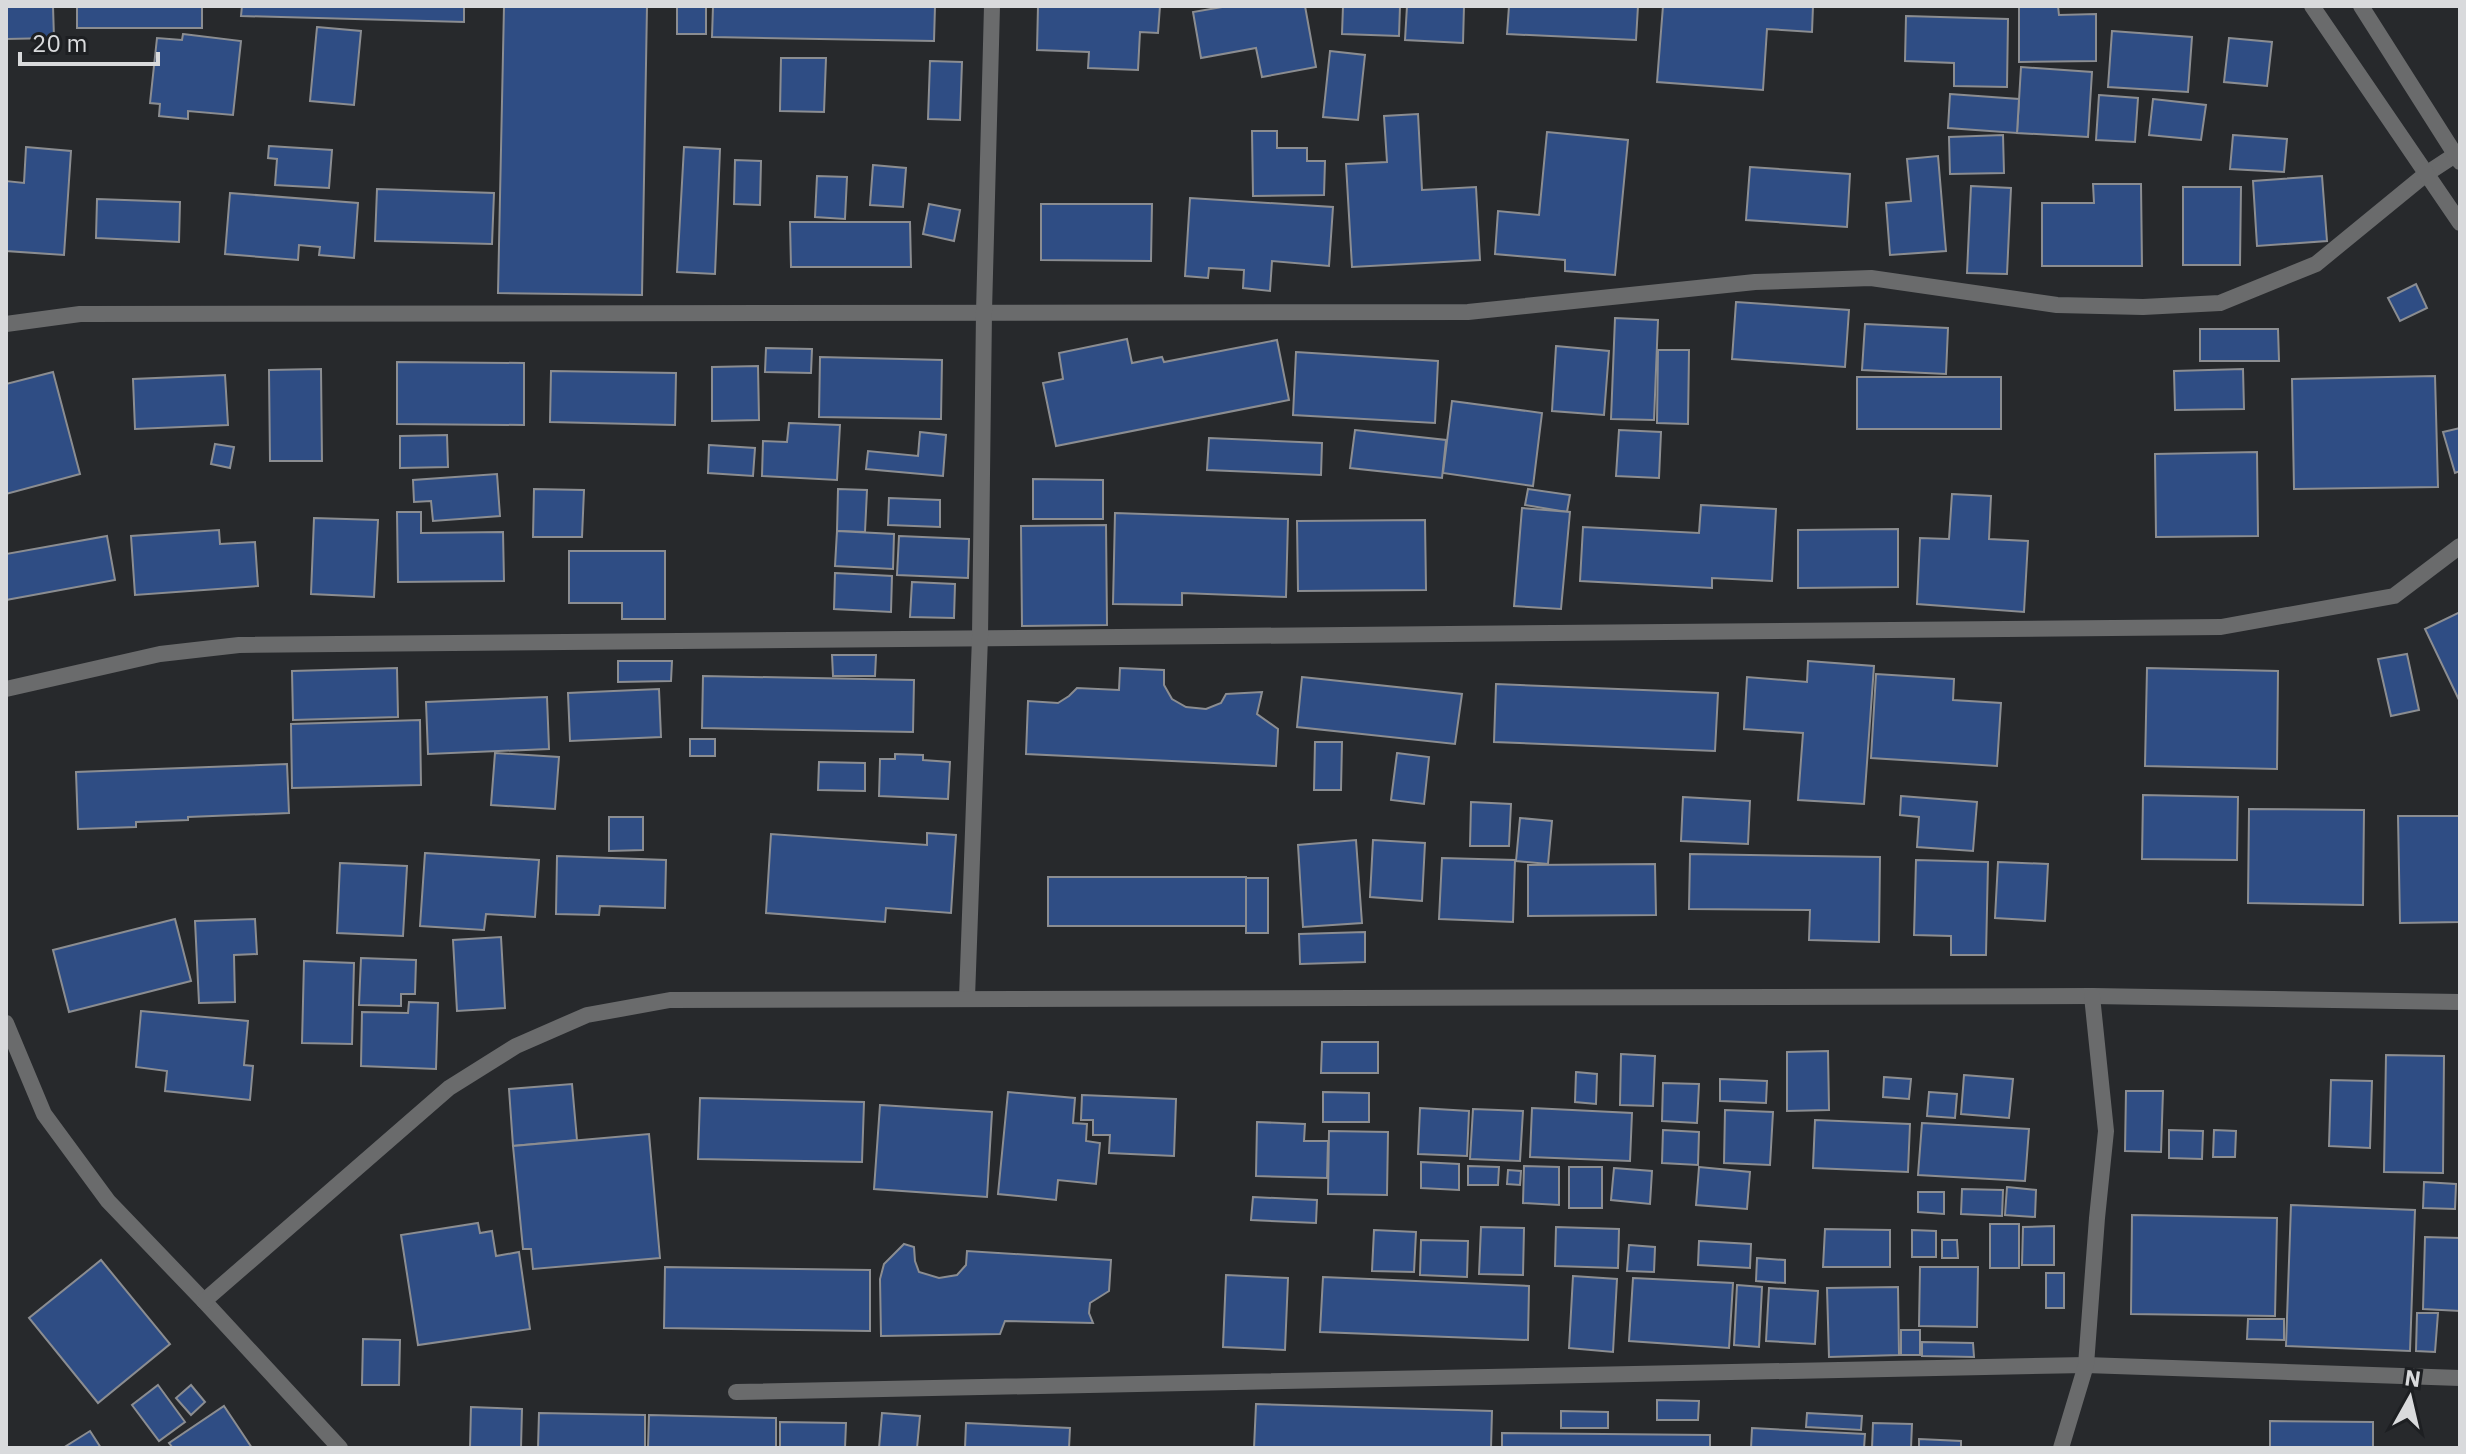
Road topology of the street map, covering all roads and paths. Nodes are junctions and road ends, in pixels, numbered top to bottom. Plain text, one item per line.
1 (992, 6) edge
2 (2312, 6) edge
3 (2361, 6) edge
4 (2458, 159) edge
5 (2426, 174) junction
6 (2460, 223) edge
7 (984, 312) junction
8 (6, 324) edge
9 (2460, 546) edge
10 (980, 637) junction
11 (6, 689) edge
12 (2092, 996) junction
13 (967, 998) junction
14 (2460, 1002) edge
15 (6, 1023) edge
16 (204, 1301) junction
17 (2086, 1365) junction
18 (2460, 1378) edge
19 (736, 1392) dead end
20 (340, 1448) edge
21 (2061, 1448) edge

1 - 7 street
2 - 5 street
3 - 4 street
4 - 5 street
5 - 6 street
5 - 7 street
7 - 8 street
7 - 10 street
9 - 10 street
10 - 11 street
10 - 13 street
12 - 13 street
12 - 14 street
12 - 17 street
13 - 16 street
15 - 16 street
16 - 20 street
17 - 18 street
17 - 19 street
17 - 21 street

